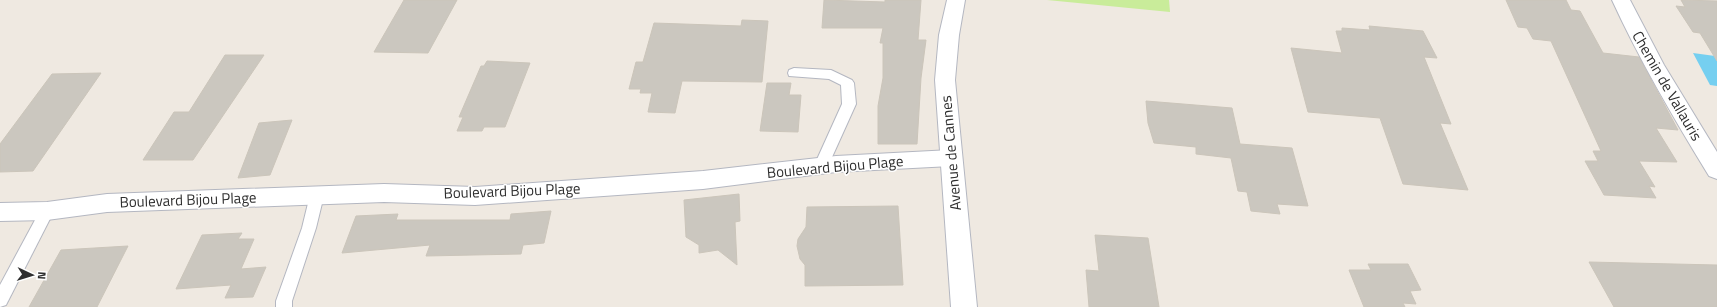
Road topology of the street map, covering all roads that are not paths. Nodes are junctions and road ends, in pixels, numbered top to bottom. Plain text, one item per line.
1 (956, 0) edge
2 (1621, 0) edge
3 (794, 73) dead end
4 (951, 158) junction
5 (821, 166) junction
6 (1717, 170) edge
7 (317, 195) junction
8 (47, 211) junction
9 (0, 212) edge
10 (0, 300) edge
11 (284, 307) edge
12 (964, 307) edge

1 - 4 street, Avenue de Cannes
2 - 6 street, Chemin de Vallauris
3 - 5 lane
4 - 5 street, Boulevard Bijou Plage
4 - 12 street, Avenue de Cannes
5 - 7 street, Boulevard Bijou Plage
7 - 8 street, Boulevard Bijou Plage
7 - 11 lane
8 - 9 street, Boulevard Bijou Plage
8 - 10 lane

